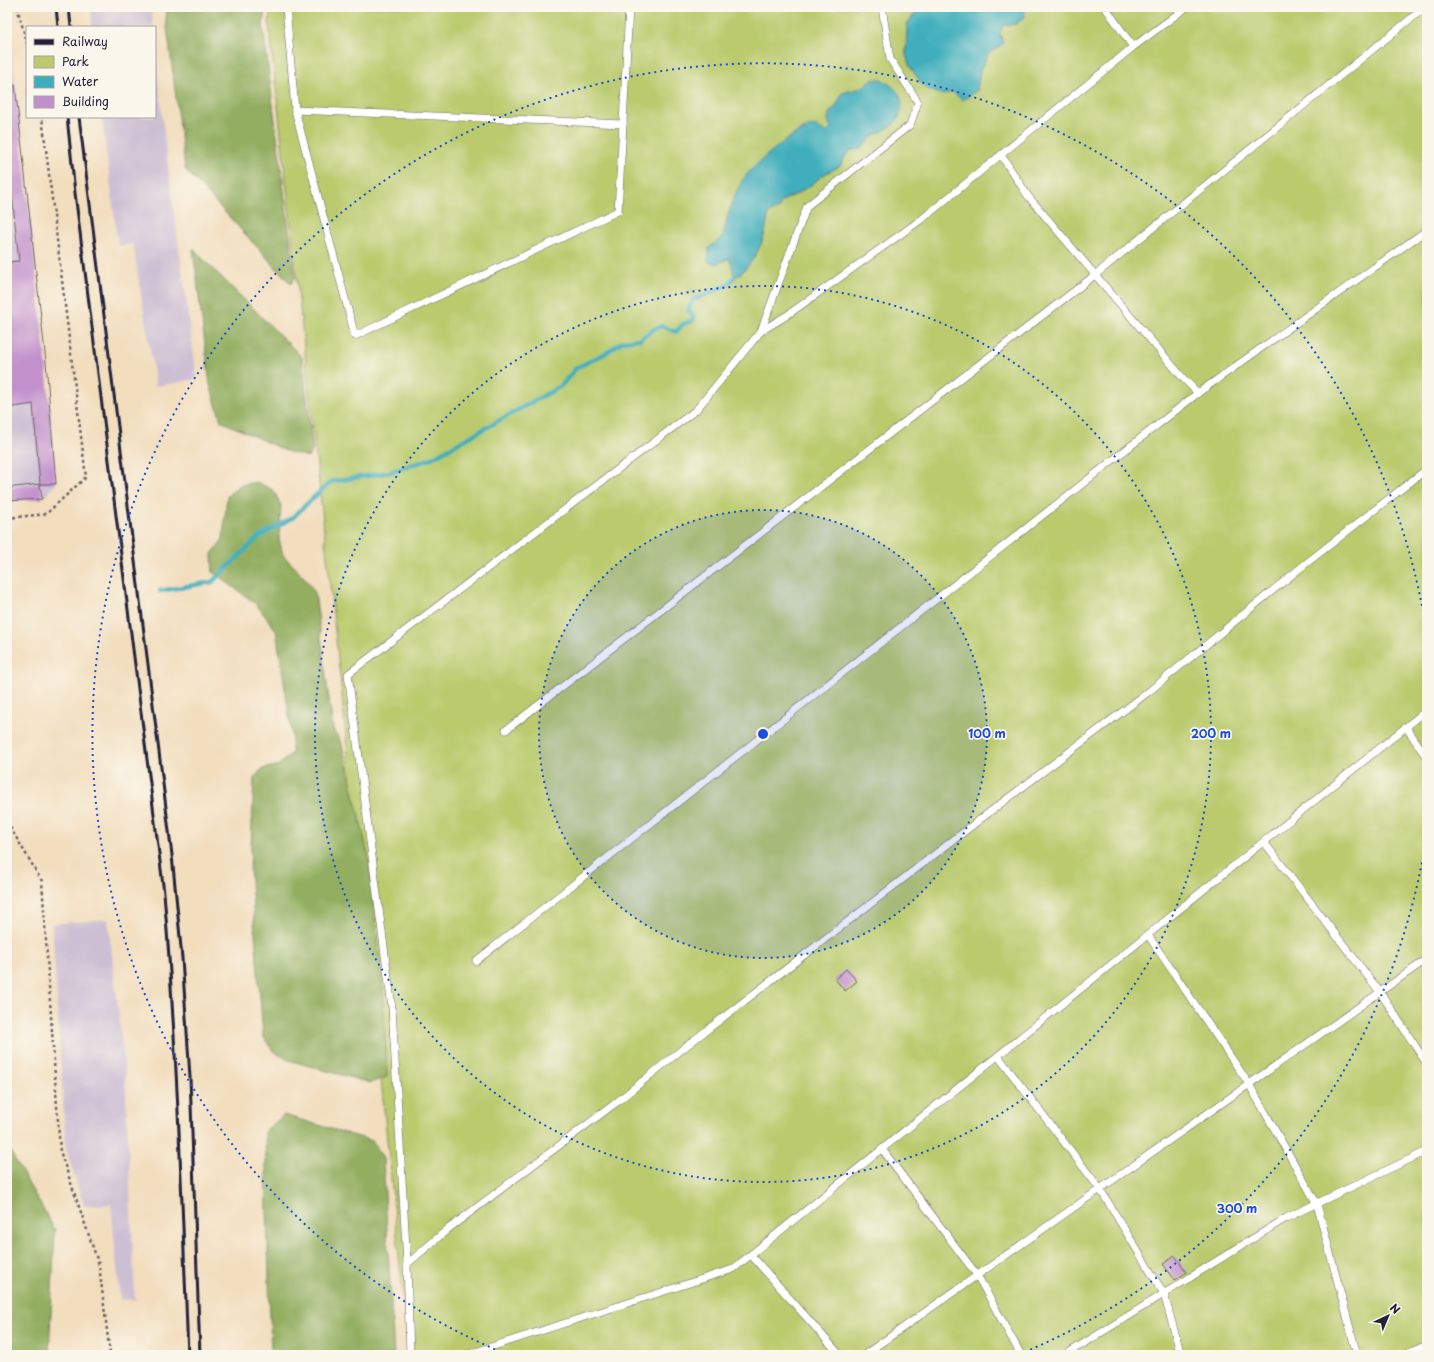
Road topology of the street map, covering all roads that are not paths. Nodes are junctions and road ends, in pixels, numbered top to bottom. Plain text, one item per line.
1 (286, 7) edge
2 (629, 7) edge
3 (882, 7) edge
4 (1105, 7) edge
5 (1187, 7) edge
6 (1425, 7) edge
7 (1133, 48) junction
8 (295, 110) junction
9 (623, 124) junction
10 (1002, 155) junction
11 (1427, 230) edge
12 (1095, 274) junction
13 (761, 330) junction
14 (1198, 393) junction
15 (1427, 469) edge
16 (1427, 710) edge
17 (1406, 727) junction
18 (506, 730) dead end
19 (1427, 758) edge
20 (1264, 842) junction
21 (1148, 935) junction
22 (1427, 960) edge
23 (476, 961) dead end
24 (1380, 992) junction
25 (998, 1056) junction
26 (1427, 1064) edge
27 (1249, 1084) junction
28 (882, 1149) junction
29 (1427, 1151) edge
30 (1100, 1189) junction
31 (1317, 1204) junction
32 (751, 1255) junction
33 (407, 1264) junction
34 (977, 1275) junction
35 (1164, 1294) junction
36 (1427, 1344) edge
37 (410, 1355) edge
38 (466, 1355) edge
39 (840, 1355) edge
40 (864, 1355) edge
41 (1021, 1355) edge
42 (1065, 1355) edge
43 (1181, 1355) edge
44 (1357, 1355) edge
45 (1404, 1355) edge

1 - 8 lane
2 - 9 lane
3 - 13 lane
4 - 7 lane
5 - 7 lane
6 - 12 lane
7 - 10 lane
8 - 9 lane
8 - 9 lane
10 - 12 lane
10 - 13 lane
11 - 14 lane
12 - 14 lane
12 - 18 lane
13 - 33 lane
14 - 23 lane
15 - 33 lane
16 - 17 lane
17 - 19 lane
17 - 20 lane
20 - 21 lane
20 - 24 lane
21 - 25 lane
21 - 27 lane
22 - 24 lane
24 - 26 lane
24 - 27 lane
25 - 28 lane
25 - 30 lane
27 - 30 lane
27 - 31 lane
28 - 32 lane
28 - 34 lane
29 - 31 lane
30 - 34 lane
30 - 35 lane
31 - 35 lane
31 - 44 lane
32 - 38 lane
32 - 39 lane
33 - 37 lane
34 - 40 lane
34 - 41 lane
35 - 42 lane
35 - 43 lane
36 - 45 lane

